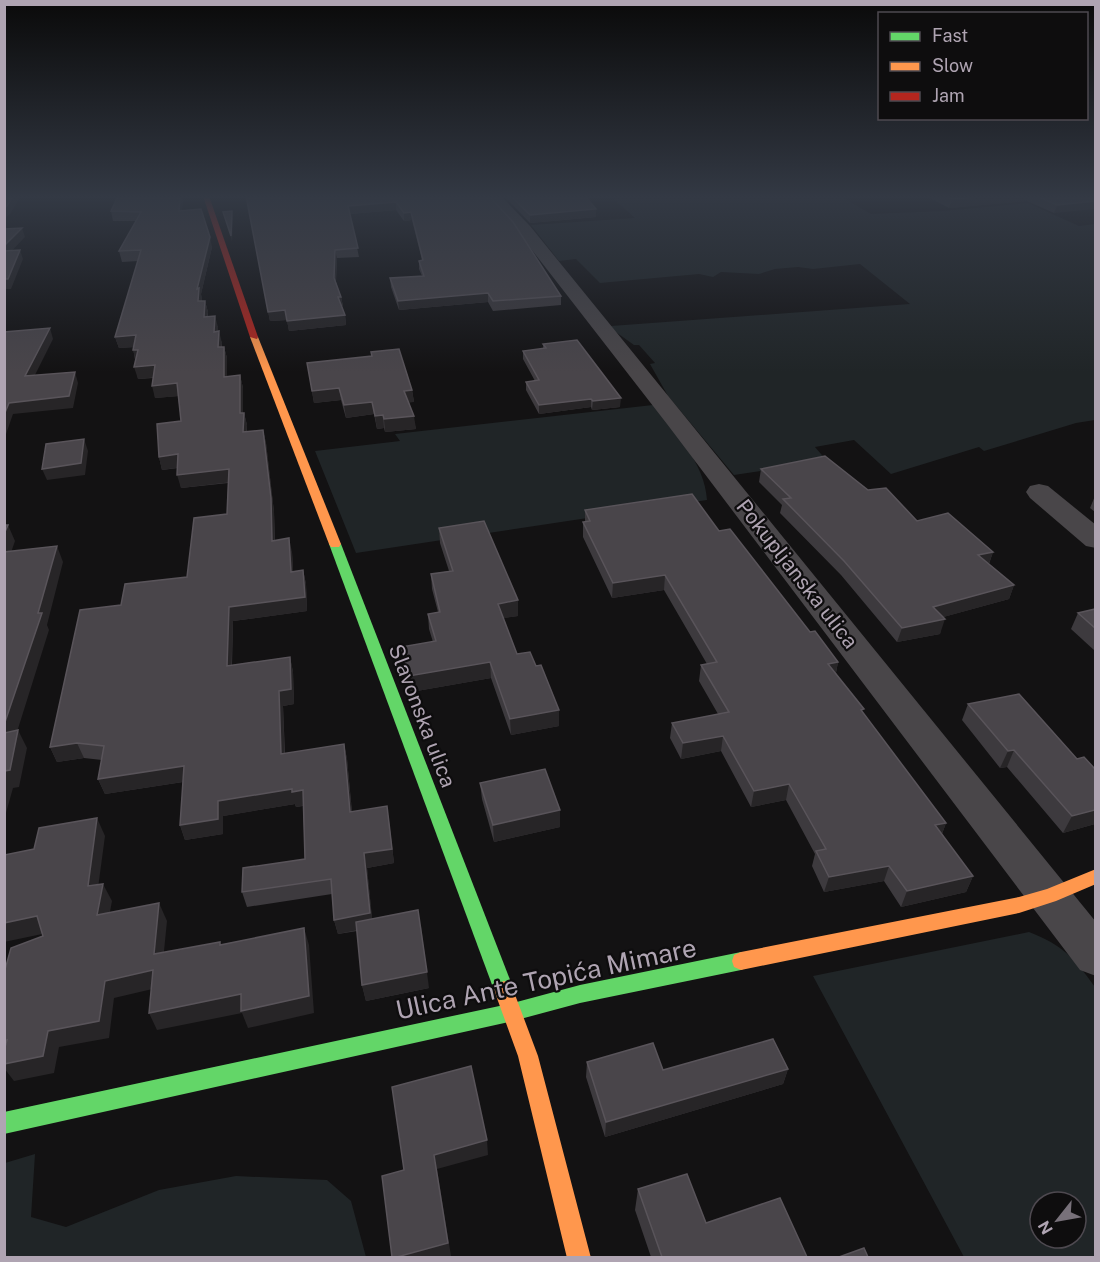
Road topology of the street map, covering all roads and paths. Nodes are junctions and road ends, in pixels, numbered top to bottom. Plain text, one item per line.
1 (225, 255) edge
2 (544, 255) edge
3 (1038, 492) dead end
4 (1095, 540) edge
5 (1095, 876) edge
6 (1050, 896) junction
7 (1095, 956) edge
8 (513, 1012) junction
9 (4, 1123) edge
10 (579, 1257) edge

1 - 8 street, Slavonska ulica
2 - 6 street, Pokupljanska ulica
3 - 4 street
5 - 6 street, Ulica Ante Topića Mimare
6 - 7 street, Pokupljanska ulica
6 - 8 street, Ulica Ante Topića Mimare
8 - 9 street, Ulica Ante Topića Mimare
8 - 10 street, Slavonska ulica

